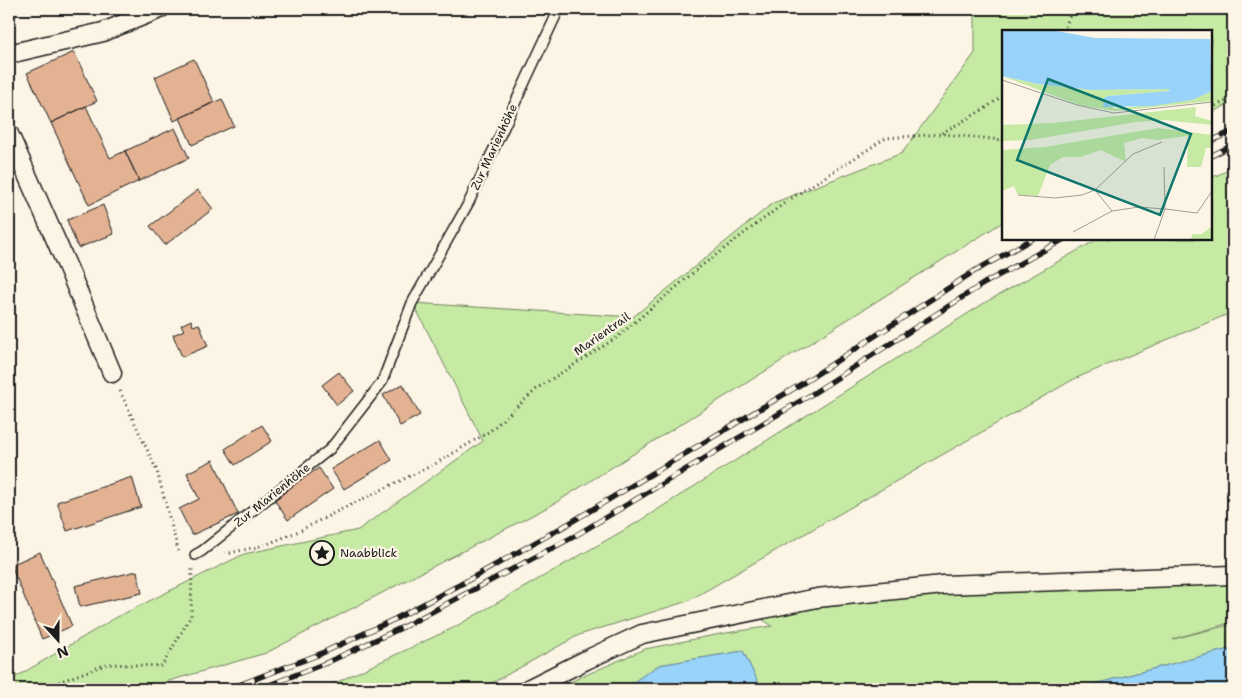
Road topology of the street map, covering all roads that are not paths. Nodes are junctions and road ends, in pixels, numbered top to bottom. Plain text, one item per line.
1 (160, 9) edge
2 (559, 9) edge
3 (9, 54) edge
4 (9, 134) edge
5 (112, 373) road end
6 (198, 553) road end
7 (1233, 575) edge
8 (528, 689) edge

1 - 3 street
2 - 6 lane, Zur Marienhöhe
4 - 5 street
7 - 8 street

